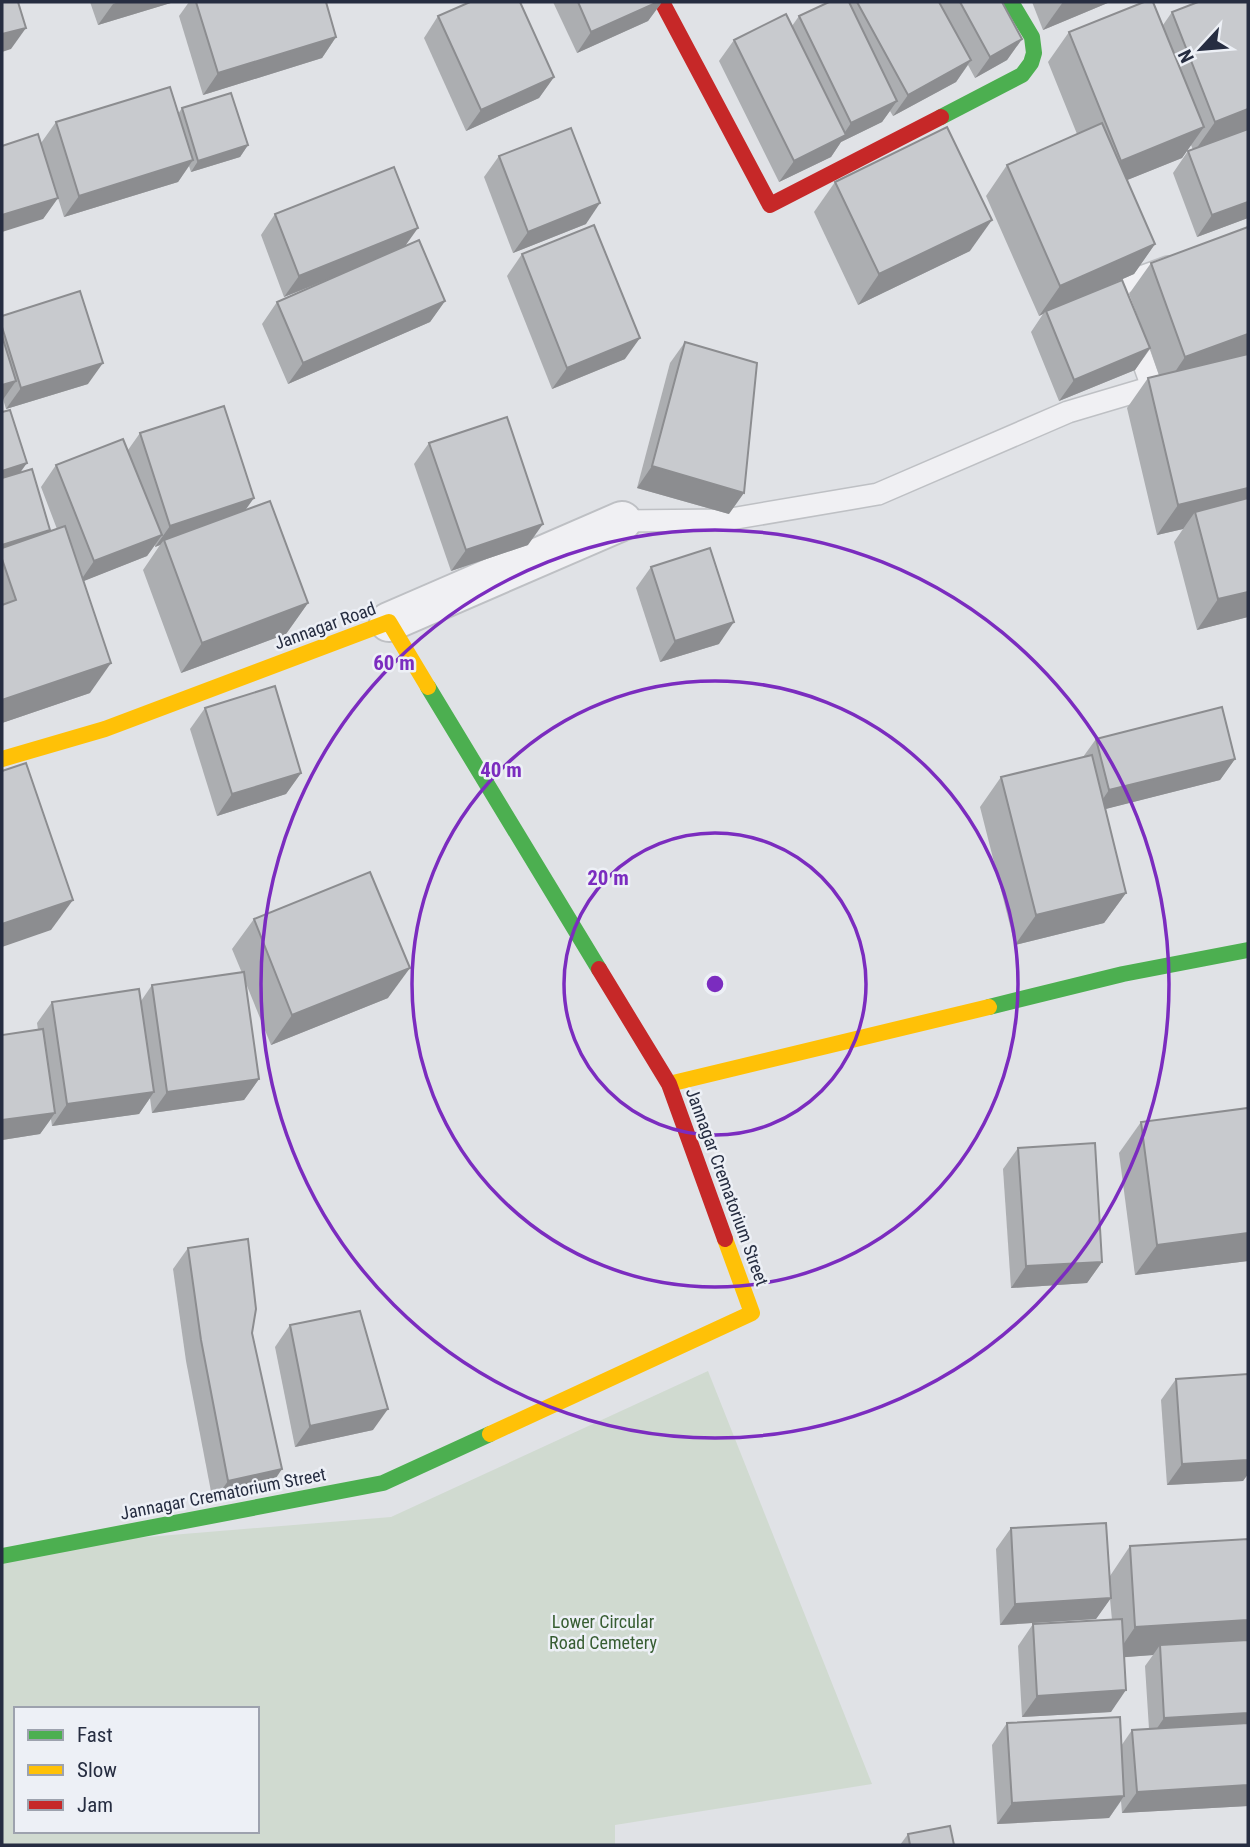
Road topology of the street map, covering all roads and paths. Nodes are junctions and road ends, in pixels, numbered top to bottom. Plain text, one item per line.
1 (662, 2) edge
2 (1011, 2) edge
3 (1188, 259) edge
4 (622, 521) joint
5 (389, 622) junction
6 (2, 759) edge
7 (1248, 950) edge
8 (669, 1084) junction
9 (2, 1556) edge

1 - 2 street
3 - 4 lane
4 - 5 street
5 - 6 street, Jannagar Road
5 - 8 street, Jannagar Road
7 - 8 street, Jannagar Crematorium Street
8 - 9 street, Jannagar Crematorium Street

